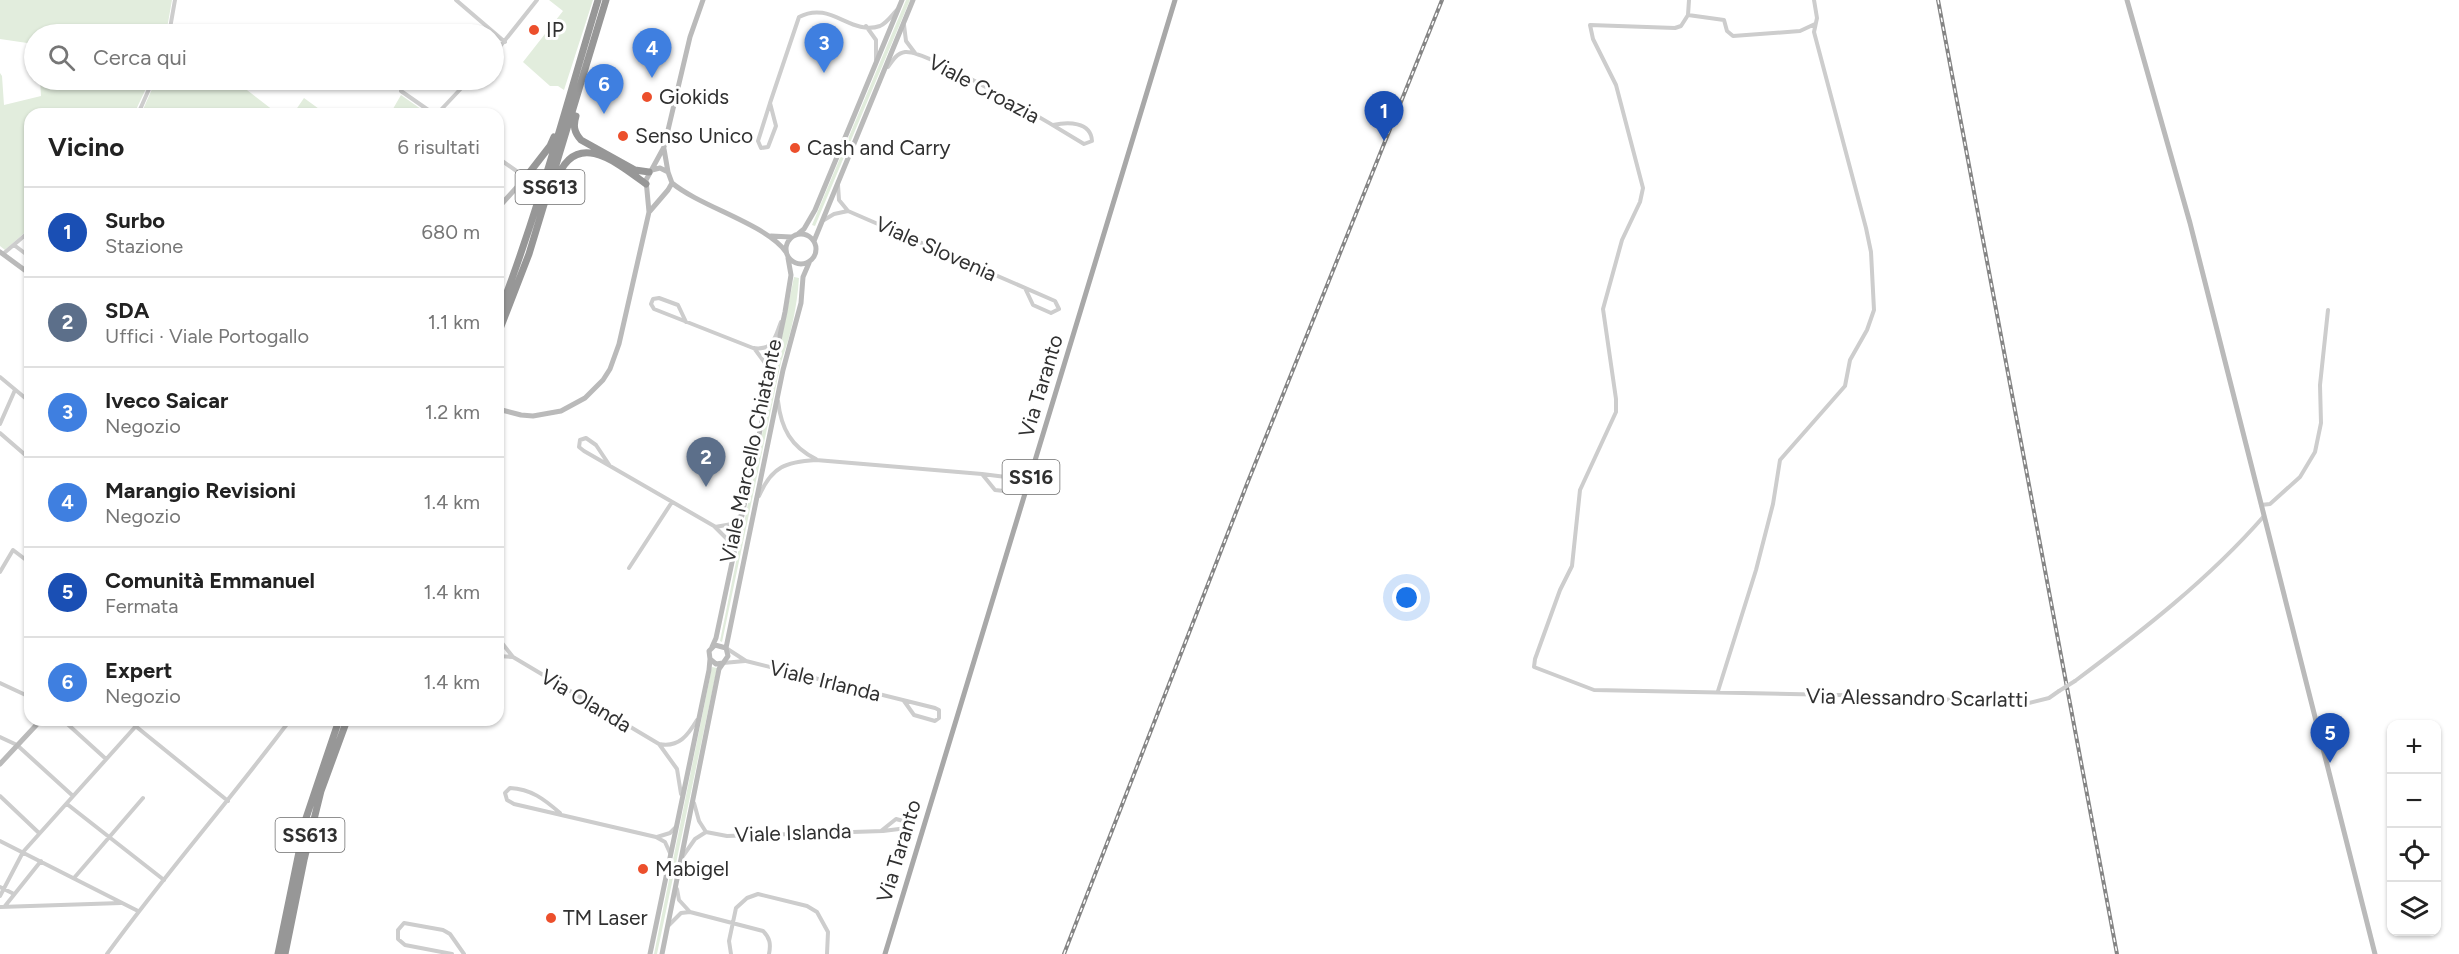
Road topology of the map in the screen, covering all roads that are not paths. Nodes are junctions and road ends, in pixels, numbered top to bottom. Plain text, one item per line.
1 (175, 0) edge
2 (456, 0) edge
3 (537, 0) edge
4 (598, 0) edge
5 (606, 0) edge
6 (703, 0) edge
7 (902, 0) edge
8 (913, 0) edge
9 (1175, 0) edge
10 (1689, 0) edge
11 (1814, 0) edge
12 (2127, 0) edge
13 (813, 6) dead end
14 (898, 9) junction
15 (837, 11) dead end
16 (1688, 15) junction
17 (171, 24) edge
18 (484, 24) edge
19 (904, 24) junction
20 (1815, 24) junction
21 (865, 26) junction
22 (505, 42) edge
23 (915, 53) junction
24 (591, 54) junction
25 (875, 63) junction
26 (884, 72) junction
27 (574, 81) junction
28 (149, 90) edge
29 (459, 90) edge
30 (401, 91) dead end
31 (770, 103) junction
32 (141, 108) edge
33 (426, 108) edge
34 (441, 108) edge
35 (1053, 125) junction
36 (664, 147) junction
37 (504, 162) edge
38 (651, 171) junction
39 (668, 171) junction
40 (526, 177) junction
41 (839, 178) junction
42 (672, 183) junction
43 (647, 186) junction
44 (667, 191) junction
45 (685, 193) junction
46 (504, 201) edge
47 (848, 211) junction
48 (649, 212) junction
49 (540, 220) junction
50 (821, 222) junction
51 (766, 235) junction
52 (795, 235) junction
53 (24, 236) edge
54 (814, 241) junction
55 (14, 245) junction
56 (24, 252) edge
57 (2, 253) edge
58 (787, 255) junction
59 (809, 262) junction
60 (24, 270) edge
61 (1025, 288) junction
62 (504, 300) edge
63 (2328, 310) dead end
64 (785, 312) junction
65 (504, 319) edge
66 (686, 322) junction
67 (753, 348) junction
68 (0, 377) edge
69 (769, 386) junction
70 (15, 390) junction
71 (24, 397) edge
72 (777, 399) junction
73 (504, 411) edge
74 (0, 424) edge
75 (0, 433) edge
76 (24, 454) edge
77 (816, 460) junction
78 (610, 466) junction
79 (982, 474) junction
80 (672, 502) junction
81 (756, 502) junction
82 (2261, 505) junction
83 (743, 513) junction
84 (2264, 516) junction
85 (714, 526) junction
86 (24, 558) edge
87 (731, 566) junction
88 (629, 568) dead end
89 (0, 572) edge
90 (504, 646) edge
91 (712, 647) junction
92 (726, 648) junction
93 (504, 656) edge
94 (513, 657) junction
95 (710, 659) junction
96 (746, 661) junction
97 (723, 663) junction
98 (0, 683) edge
99 (1718, 692) junction
100 (24, 694) edge
101 (904, 701) junction
102 (699, 717) junction
103 (35, 726) edge
104 (70, 726) edge
105 (136, 726) joint
106 (285, 726) edge
107 (337, 726) edge
108 (345, 726) edge
109 (0, 738) edge
110 (658, 744) junction
111 (17, 746) junction
112 (106, 759) junction
113 (0, 764) edge
114 (0, 796) edge
115 (74, 796) junction
116 (143, 798) dead end
117 (682, 800) junction
118 (228, 801) junction
119 (693, 801) junction
120 (67, 804) junction
121 (560, 813) junction
122 (676, 827) junction
123 (881, 831) junction
124 (706, 832) junction
125 (39, 833) junction
126 (110, 837) junction
127 (656, 837) junction
128 (0, 841) edge
129 (23, 852) junction
130 (670, 856) junction
131 (681, 860) junction
132 (41, 861) junction
133 (74, 878) junction
134 (164, 880) junction
135 (676, 883) junction
136 (2, 888) edge
137 (14, 894) junction
138 (0, 896) edge
139 (122, 903) junction
140 (2, 907) edge
141 (138, 911) junction
142 (690, 912) junction
143 (733, 923) junction
144 (667, 928) junction
145 (429, 952) edge
146 (107, 954) edge
147 (278, 954) edge
148 (285, 954) edge
149 (452, 954) edge
150 (464, 954) edge
151 (650, 954) edge
152 (662, 954) edge
153 (731, 954) edge
154 (769, 954) edge
155 (827, 954) edge
156 (885, 954) edge
157 (2374, 954) edge

1 - 17 street
2 - 18 street
3 - 22 street
4 - 27 highway, SS613
5 - 24 highway, SS613
6 - 36 street
7 - 14 street, Viale Marcello Chiatante
8 - 19 street, Viale Marcello Chiatante
9 - 156 main road, Via Taranto / SS16
10 - 16 street
11 - 20 street
12 - 82 street
13 - 31 street
14 - 21 street
14 - 25 street, Viale Marcello Chiatante
15 - 21 street
16 - 20 street
16 - 99 street, Via Alessandro Scarlatti
19 - 23 street, Viale Croazia
19 - 26 street, Viale Marcello Chiatante
20 - 99 street
21 - 25 street
23 - 26 street, Viale Croazia
23 - 35 street, Viale Croazia
24 - 38 highway
24 - 49 highway, SS613
25 - 52 street, Viale Marcello Chiatante
26 - 41 street, Viale Marcello Chiatante
27 - 40 highway
27 - 62 highway, SS613
28 - 32 street
29 - 34 street
30 - 33 street
31 - 31 street
35 - 35 street, Viale Croazia
36 - 38 street
36 - 39 street
37 - 40 street
38 - 39 street
38 - 43 street
39 - 42 street
40 - 46 street
41 - 47 street, Viale Slovenia
41 - 50 street, Viale Marcello Chiatante
42 - 44 street
42 - 45 street
43 - 44 street
43 - 48 street
43 - 49 highway
44 - 45 street
44 - 48 street
45 - 51 street
47 - 50 street, Viale Slovenia
47 - 61 street, Viale Slovenia
48 - 73 street
49 - 65 highway, SS613
50 - 54 street, Viale Marcello Chiatante
51 - 52 street
51 - 58 street
52 - 54 street
52 - 58 street, Viale Marcello Chiatante
53 - 55 street
54 - 59 street, Viale Marcello Chiatante
55 - 56 street
55 - 57 street
57 - 60 street
58 - 59 street
58 - 64 street, Viale Marcello Chiatante
59 - 72 street, Viale Marcello Chiatante
61 - 61 street, Viale Slovenia
63 - 82 street
64 - 67 street
64 - 69 street, Viale Marcello Chiatante
66 - 66 street
66 - 67 street
67 - 69 street
68 - 70 street
69 - 83 street, Viale Marcello Chiatante
70 - 71 street
70 - 74 street
72 - 77 street
72 - 81 street, Viale Marcello Chiatante
75 - 76 street
77 - 79 street
77 - 81 street
78 - 78 street
78 - 80 street
79 - 79 street
80 - 85 street
80 - 88 street
81 - 92 street, Viale Marcello Chiatante
82 - 84 street
83 - 85 street
83 - 87 street, Viale Marcello Chiatante
84 - 99 street, Via Alessandro Scarlatti, bridge
84 - 157 street
85 - 87 street
86 - 89 street
87 - 91 street, Viale Marcello Chiatante
90 - 94 street, Via Olanda
91 - 92 street
91 - 95 street, Viale Marcello Chiatante
92 - 96 street, Viale Irlanda
92 - 97 street, Viale Marcello Chiatante
93 - 94 street, Via Olanda
94 - 110 street, Via Olanda
95 - 97 street
95 - 102 street, Viale Marcello Chiatante
96 - 97 street, Viale Irlanda
96 - 101 street, Viale Irlanda
97 - 119 street, Viale Marcello Chiatante
98 - 100 street
101 - 101 street, Viale Irlanda
102 - 110 street
102 - 117 street, Viale Marcello Chiatante
103 - 111 street
104 - 112 street
105 - 112 street
105 - 118 street
106 - 118 street
107 - 147 highway, SS613
108 - 148 highway, SS613
109 - 111 street
110 - 117 street, Via Olanda
111 - 113 street
111 - 115 street
112 - 115 street
114 - 125 street
115 - 120 street
116 - 126 street
117 - 122 street, Viale Marcello Chiatante
118 - 134 street
119 - 124 street, Viale Islanda
119 - 131 street, Viale Marcello Chiatante
120 - 125 street
120 - 126 street
121 - 121 street
121 - 127 street
122 - 127 street
122 - 130 street, Viale Marcello Chiatante
123 - 123 street, Viale Islanda
123 - 124 street, Viale Islanda
124 - 131 street, Viale Islanda
125 - 129 street
126 - 133 street
126 - 134 street
127 - 130 street
128 - 129 street
129 - 132 street
129 - 136 street
130 - 151 street, Viale Marcello Chiatante
131 - 135 street, Viale Marcello Chiatante
132 - 133 street
132 - 137 street
133 - 139 street
134 - 141 street
135 - 142 street
135 - 144 street, Viale Marcello Chiatante
136 - 137 street
136 - 138 street
137 - 140 street
139 - 140 street
139 - 141 street
141 - 146 street
142 - 143 street
142 - 144 street
143 - 153 street
143 - 154 street
143 - 155 street
144 - 152 street, Viale Marcello Chiatante
145 - 149 street
145 - 150 street

